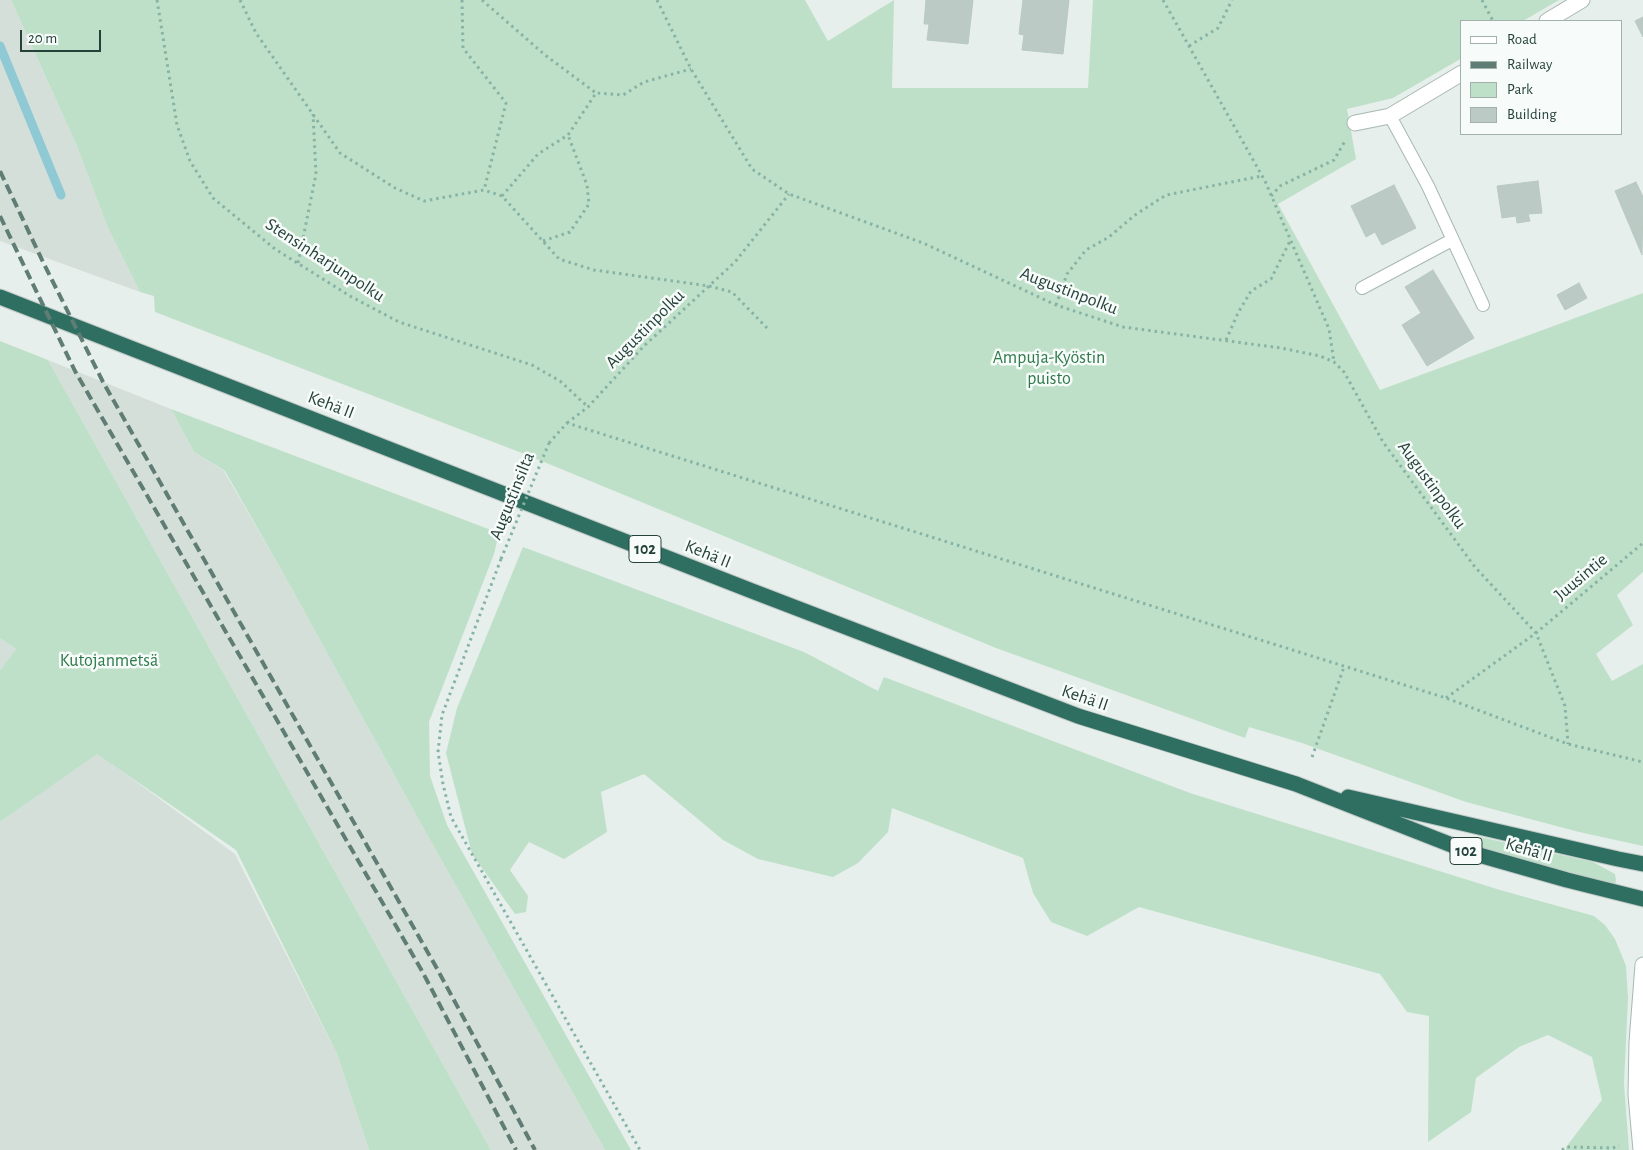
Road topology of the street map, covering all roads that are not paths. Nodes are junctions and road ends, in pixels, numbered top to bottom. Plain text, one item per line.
1 (1582, 0) edge
2 (1549, 20) edge
3 (1460, 74) edge
4 (1390, 116) junction
5 (1355, 123) road end
6 (1452, 240) junction
7 (1362, 288) dead end
8 (0, 297) edge
9 (1483, 305) dead end
10 (1296, 784) junction
11 (1643, 864) edge
12 (1643, 899) edge
13 (1643, 965) edge
14 (1640, 1144) edge

1 - 2 street
3 - 4 street
4 - 5 street
4 - 6 lane
6 - 7 lane
6 - 9 lane
8 - 10 highway, Kehä II / 102
10 - 11 highway, Kehä II / 102
10 - 12 highway, Kehä II / 102
13 - 14 street

